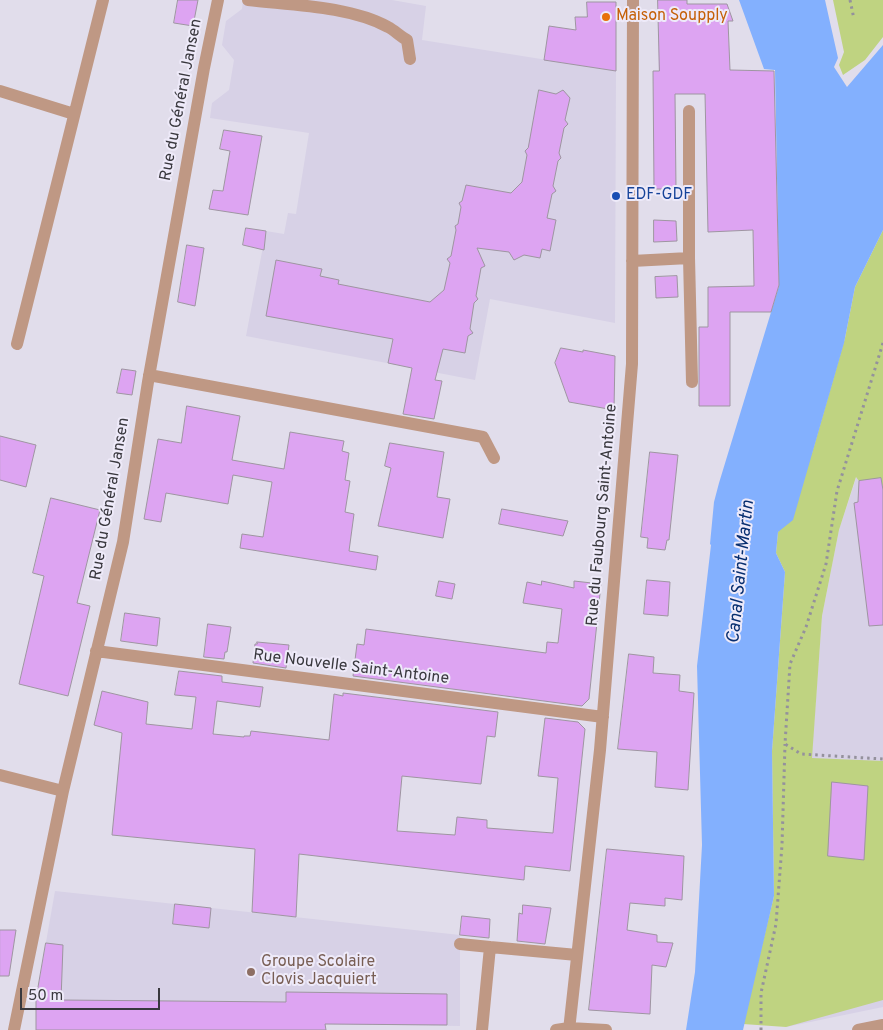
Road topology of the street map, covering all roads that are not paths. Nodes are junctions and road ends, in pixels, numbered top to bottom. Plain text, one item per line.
1 (103, 0) edge
2 (218, 0) edge
3 (248, 0) edge
4 (633, 0) edge
5 (410, 59) dead end
6 (0, 91) edge
7 (689, 111) dead end
8 (74, 114) junction
9 (688, 258) junction
10 (632, 261) junction
11 (17, 344) dead end
12 (149, 375) junction
13 (692, 382) dead end
14 (494, 458) dead end
15 (96, 651) junction
16 (603, 718) junction
17 (0, 775) edge
18 (63, 792) junction
19 (460, 944) dead end
20 (490, 947) junction
21 (577, 955) junction
22 (883, 1025) edge
23 (565, 1029) edge
24 (14, 1030) edge
25 (482, 1030) edge
26 (606, 1030) edge
27 (858, 1030) edge

1 - 8 street
2 - 12 street, Rue du Général Jansen
3 - 5 street
4 - 10 street, Rue du Faubourg Saint-Antoine
6 - 8 street
7 - 9 street
8 - 11 street
9 - 10 street
9 - 13 street
10 - 16 street, Rue du Faubourg Saint-Antoine
12 - 14 street
12 - 15 street, Rue du Général Jansen
15 - 16 street, Rue Nouvelle Saint-Antoine
15 - 18 street, Rue du Général Jansen
16 - 21 street, Rue du Faubourg Saint-Antoine
17 - 18 street
18 - 24 street, Rue du Général Jansen
19 - 20 street
20 - 21 street
20 - 25 street
21 - 23 street, Rue du Faubourg Saint-Antoine
22 - 27 street
23 - 26 street

